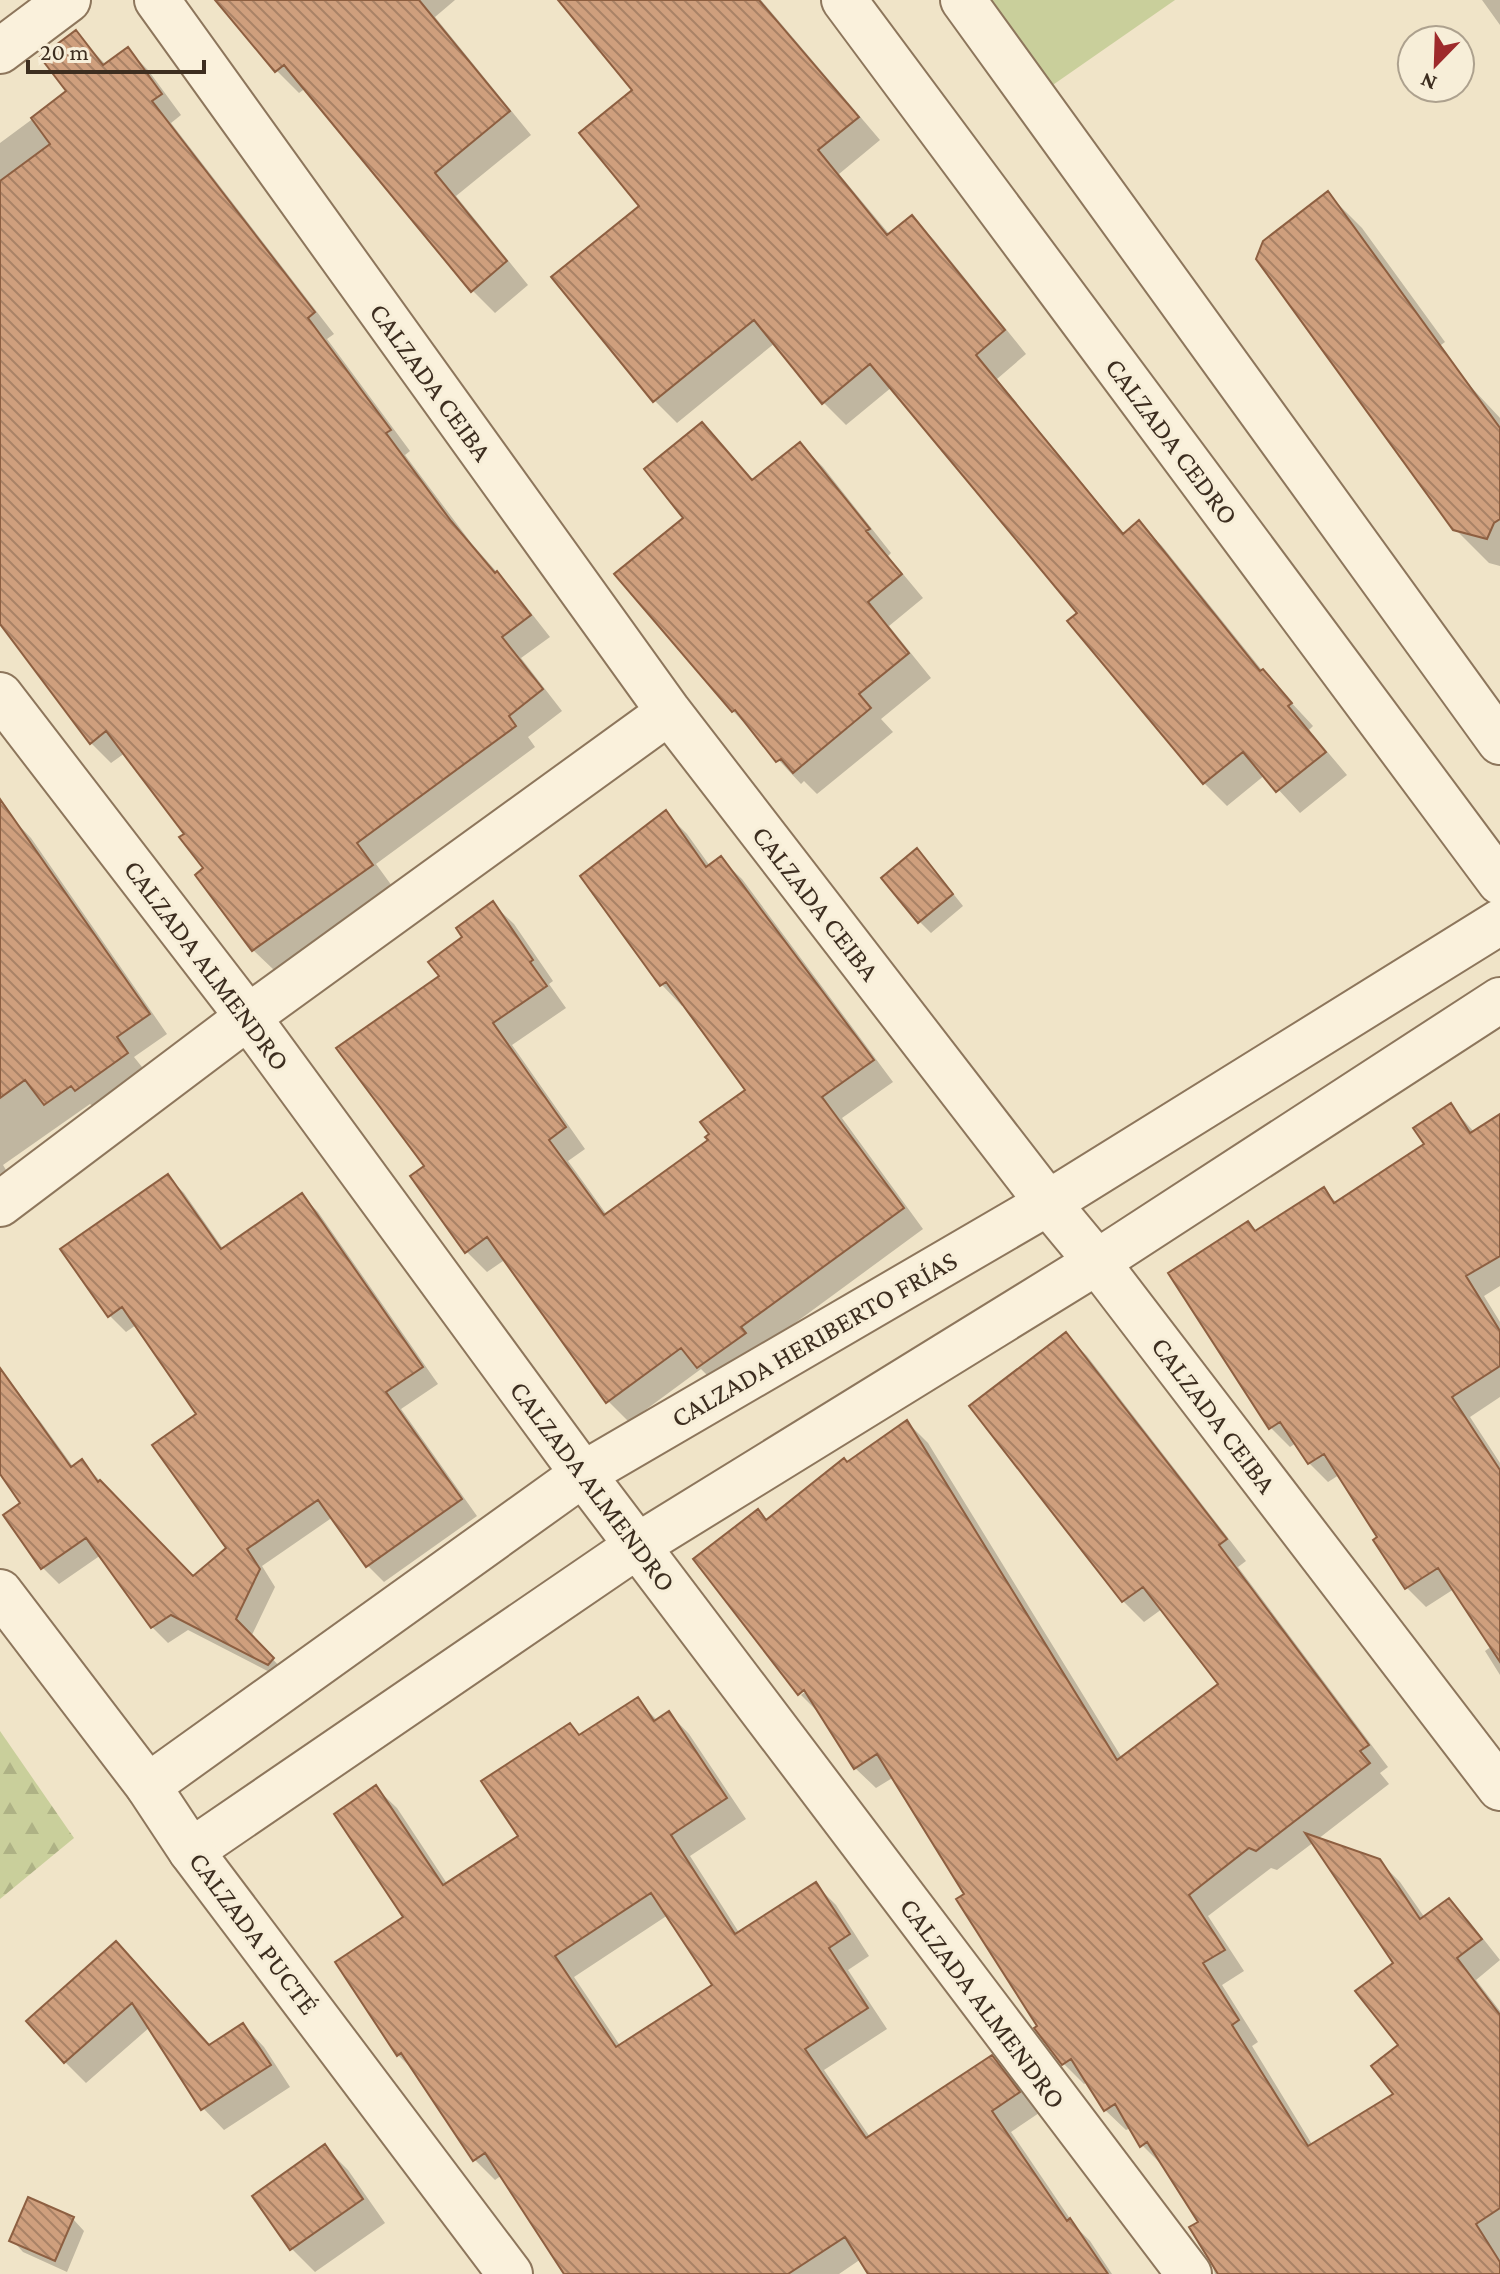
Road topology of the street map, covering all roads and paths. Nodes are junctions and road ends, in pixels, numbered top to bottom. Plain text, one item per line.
1 (68, 0) edge
2 (157, 0) edge
3 (844, 0) edge
4 (963, 0) edge
5 (0, 51) edge
6 (0, 695) edge
7 (669, 712) junction
8 (1500, 742) edge
9 (1500, 882) edge
10 (1500, 922) edge
11 (1500, 1000) edge
12 (248, 1017) junction
13 (1048, 1203) junction
14 (0, 1204) edge
15 (1097, 1262) junction
16 (583, 1474) junction
17 (637, 1546) junction
18 (0, 1592) edge
19 (148, 1786) junction
20 (1500, 1788) edge
21 (191, 1851) junction
22 (510, 2274) edge
23 (1189, 2274) edge

1 - 5 street
2 - 7 street, CALZADA CEIBA
3 - 9 street, CALZADA CEDRO
4 - 8 street
6 - 12 street, CALZADA ALMENDRO
7 - 12 street
7 - 13 street, CALZADA CEIBA
10 - 13 street, CALZADA HERIBERTO FRÍAS
11 - 15 street
12 - 14 street
12 - 16 street, CALZADA ALMENDRO
13 - 15 street, CALZADA CEIBA
13 - 16 street, CALZADA HERIBERTO FRÍAS
15 - 17 street
15 - 20 street, CALZADA CEIBA
16 - 17 street, CALZADA ALMENDRO
16 - 19 street, CALZADA HERIBERTO FRÍAS
17 - 21 street
17 - 23 street, CALZADA ALMENDRO
18 - 19 street, CALZADA PUCTÉ
19 - 21 street, CALZADA PUCTÉ
21 - 22 street, CALZADA PUCTÉ

